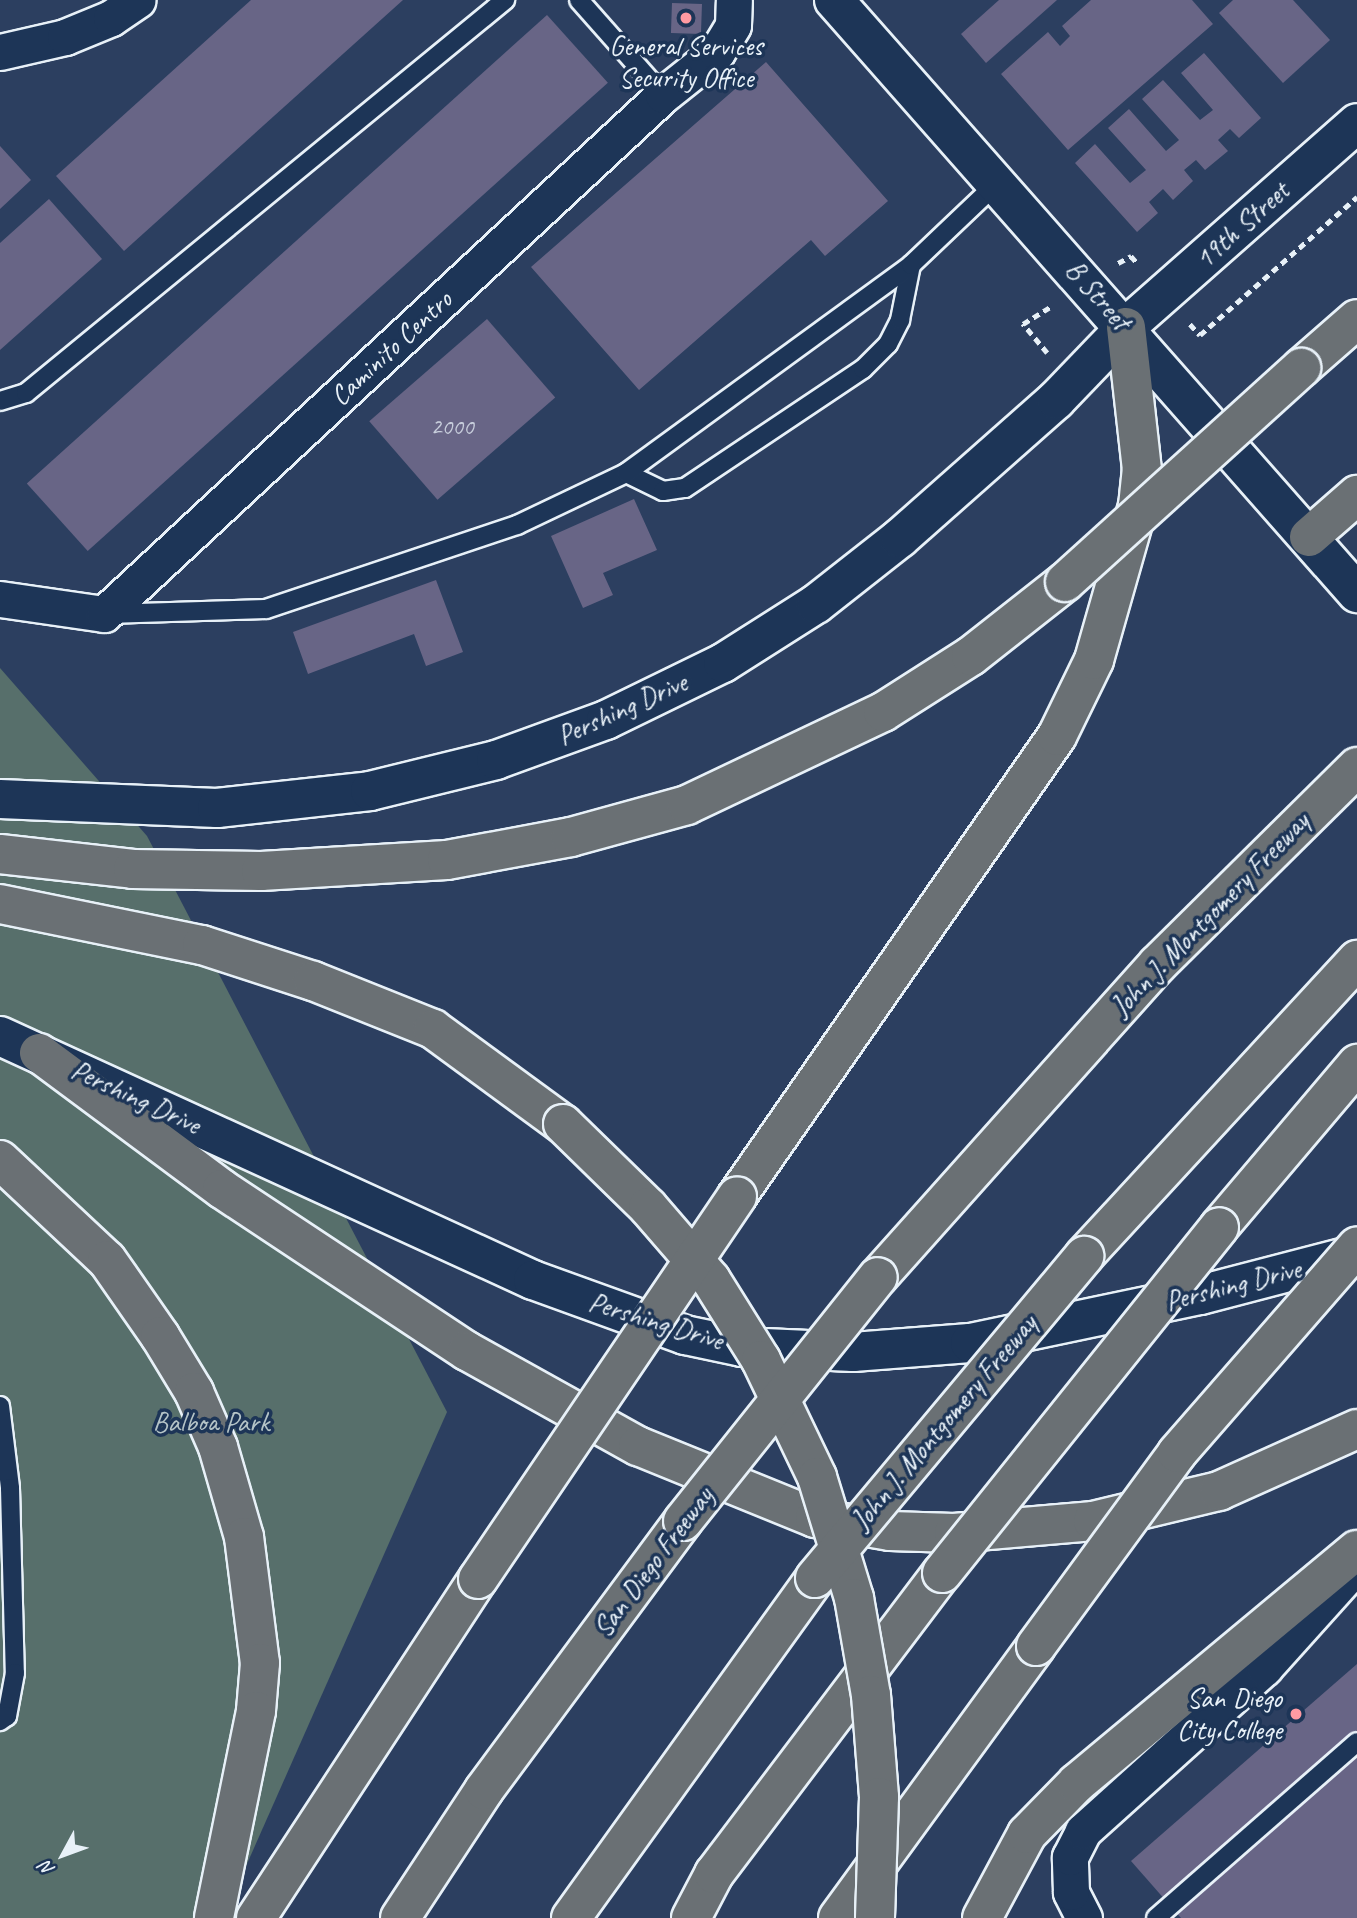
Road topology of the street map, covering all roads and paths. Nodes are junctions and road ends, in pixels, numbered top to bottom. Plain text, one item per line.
1 (138, 0) edge
2 (505, 0) edge
3 (579, 0) edge
4 (734, 0) edge
5 (834, 0) edge
6 (0, 52) edge
7 (663, 94) junction
8 (1357, 123) edge
9 (998, 183) junction
10 (1357, 197) edge
11 (911, 265) junction
12 (1357, 319) edge
13 (1023, 324) dead end
14 (1126, 327) junction
15 (1200, 335) dead end
16 (1053, 361) dead end
17 (0, 401) edge
18 (626, 473) junction
19 (1357, 495) edge
20 (1309, 537) junction
21 (1357, 593) edge
22 (0, 599) edge
23 (104, 614) junction
24 (1357, 766) edge
25 (0, 799) edge
26 (0, 854) edge
27 (0, 904) edge
28 (1357, 960) edge
29 (0, 1036) edge
30 (39, 1053) junction
31 (1357, 1064) edge
32 (0, 1160) edge
33 (926, 1220) joint
34 (1357, 1247) edge
35 (1357, 1254) edge
36 (0, 1406) edge
37 (1357, 1429) edge
38 (1357, 1550) edge
39 (1357, 1565) edge
40 (0, 1721) edge
41 (1357, 1741) edge
42 (214, 1918) edge
43 (256, 1918) edge
44 (400, 1918) edge
45 (571, 1918) edge
46 (691, 1918) edge
47 (838, 1918) edge
48 (875, 1918) edge
49 (982, 1918) edge
50 (1084, 1918) edge
51 (1156, 1918) edge

1 - 6 street
2 - 17 lane
3 - 7 lane
4 - 7 street, Caminito Centro
5 - 9 main road, B Street
7 - 23 street, Caminito Centro
8 - 14 main road, 19th Street
9 - 11 lane
9 - 14 main road, B Street
10 - 15 path
11 - 18 lane
11 - 18 lane
12 - 26 highway, bridge
13 - 16 path
14 - 20 main road, B Street
14 - 25 main road, Pershing Drive
14 - 43 highway, bridge
18 - 23 lane
19 - 20 highway
20 - 21 main road, B Street
22 - 23 street
24 - 33 highway, John J. Montgomery Freeway
27 - 48 highway, bridge
28 - 45 highway, John J. Montgomery Freeway, bridge
29 - 30 main road, Pershing Drive
30 - 35 main road, Pershing Drive
30 - 37 highway
31 - 46 highway, bridge
32 - 42 highway
33 - 44 highway, San Diego Freeway, bridge
34 - 47 highway, bridge
36 - 40 lane
38 - 49 highway
39 - 50 street
41 - 51 lane

